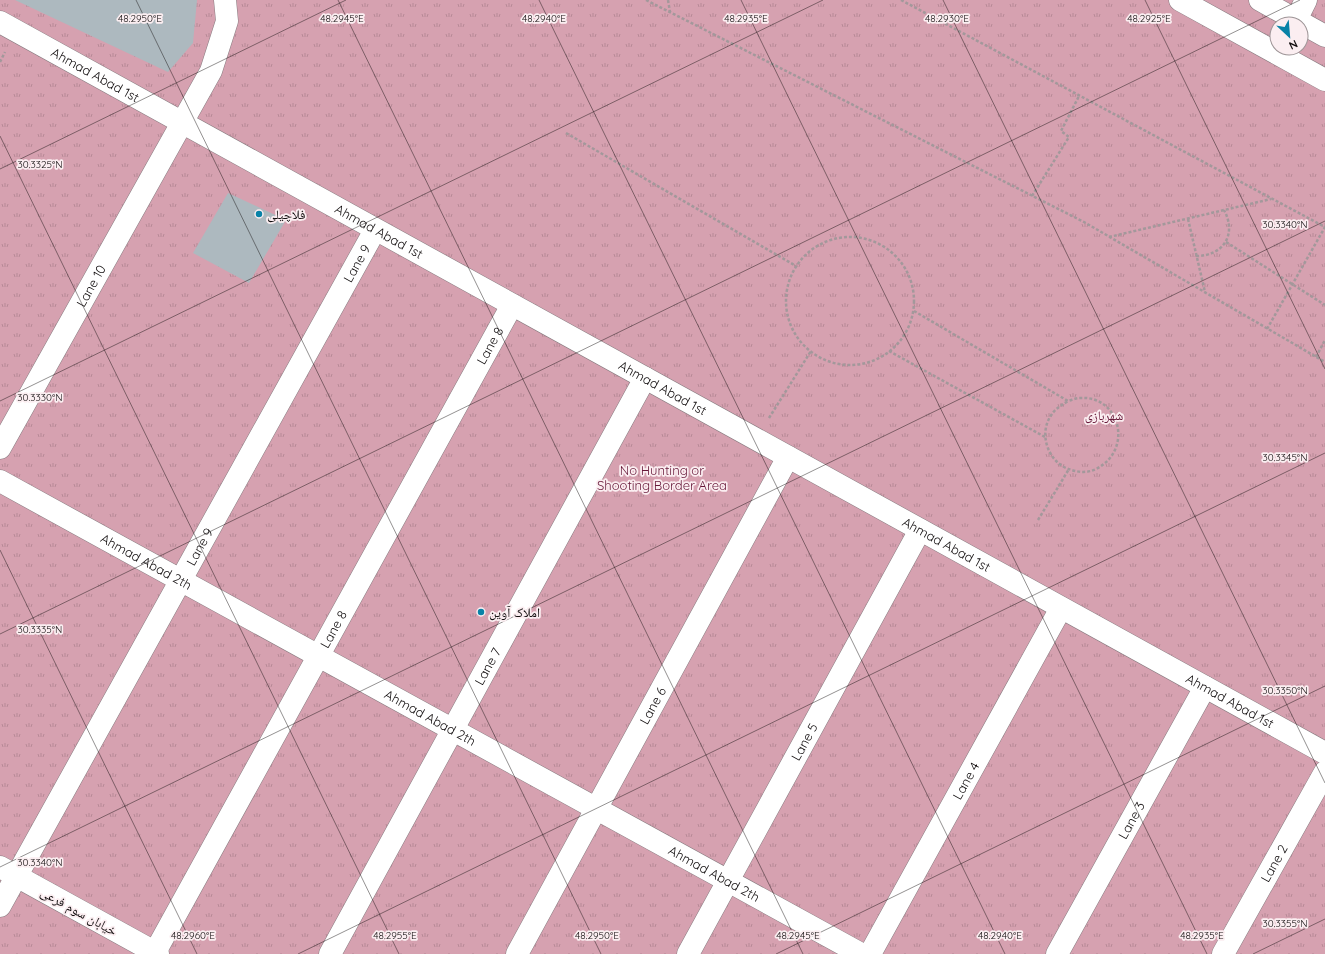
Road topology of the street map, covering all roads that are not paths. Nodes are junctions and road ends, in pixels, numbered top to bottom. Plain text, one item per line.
1 (225, 0) edge
2 (1180, 0) edge
3 (1260, 0) edge
4 (1306, 0) edge
5 (1289, 16) edge
6 (1298, 16) edge
7 (0, 22) edge
8 (1309, 27) edge
9 (1325, 36) edge
10 (1325, 80) edge
11 (181, 123) junction
12 (375, 230) junction
13 (512, 305) junction
14 (645, 378) junction
15 (0, 448) edge
16 (788, 457) junction
17 (0, 481) edge
18 (920, 530) junction
19 (181, 580) junction
20 (1061, 608) junction
21 (318, 656) junction
22 (1205, 687) junction
23 (452, 730) junction
24 (1325, 753) edge
25 (1325, 772) edge
26 (596, 809) junction
27 (8, 872) edge
28 (728, 881) junction
29 (0, 906) edge
30 (156, 953) edge
31 (330, 954) edge
32 (517, 954) edge
33 (688, 954) edge
34 (861, 954) edge
35 (870, 954) edge
36 (1057, 954) edge
37 (1223, 954) edge

1 - 11 street, Lane 10
2 - 10 street
3 - 5 street
4 - 6 street
7 - 11 street, Ahmad Abad 1st
8 - 9 street
11 - 12 street, Ahmad Abad 1st
11 - 15 street, Lane 10
12 - 13 street, Ahmad Abad 1st
12 - 19 street, Lane 9
13 - 14 street, Ahmad Abad 1st
13 - 21 street, Lane 8
14 - 16 street, Ahmad Abad 1st
14 - 23 street, Lane 7
16 - 18 street, Ahmad Abad 1st
16 - 26 street, Lane 6
17 - 19 street, Ahmad Abad 2th
18 - 20 street, Ahmad Abad 1st
18 - 28 street, Lane 5
19 - 21 street, Ahmad Abad 2th
19 - 27 street, Lane 9
20 - 22 street, Ahmad Abad 1st
20 - 35 street, Lane 4
21 - 23 street, Ahmad Abad 2th
21 - 30 street, Lane 8
22 - 24 street, Ahmad Abad 1st
22 - 36 street, Lane 3
23 - 26 street, Ahmad Abad 2th
23 - 31 street, Lane 7
25 - 37 street, Lane 2
26 - 28 street, Ahmad Abad 2th
26 - 32 street, Lane 6
27 - 29 street, Lane 9
27 - 30 street, خیابان سوم فرعی
28 - 33 street, Lane 5
28 - 34 street, Ahmad Abad 2th

